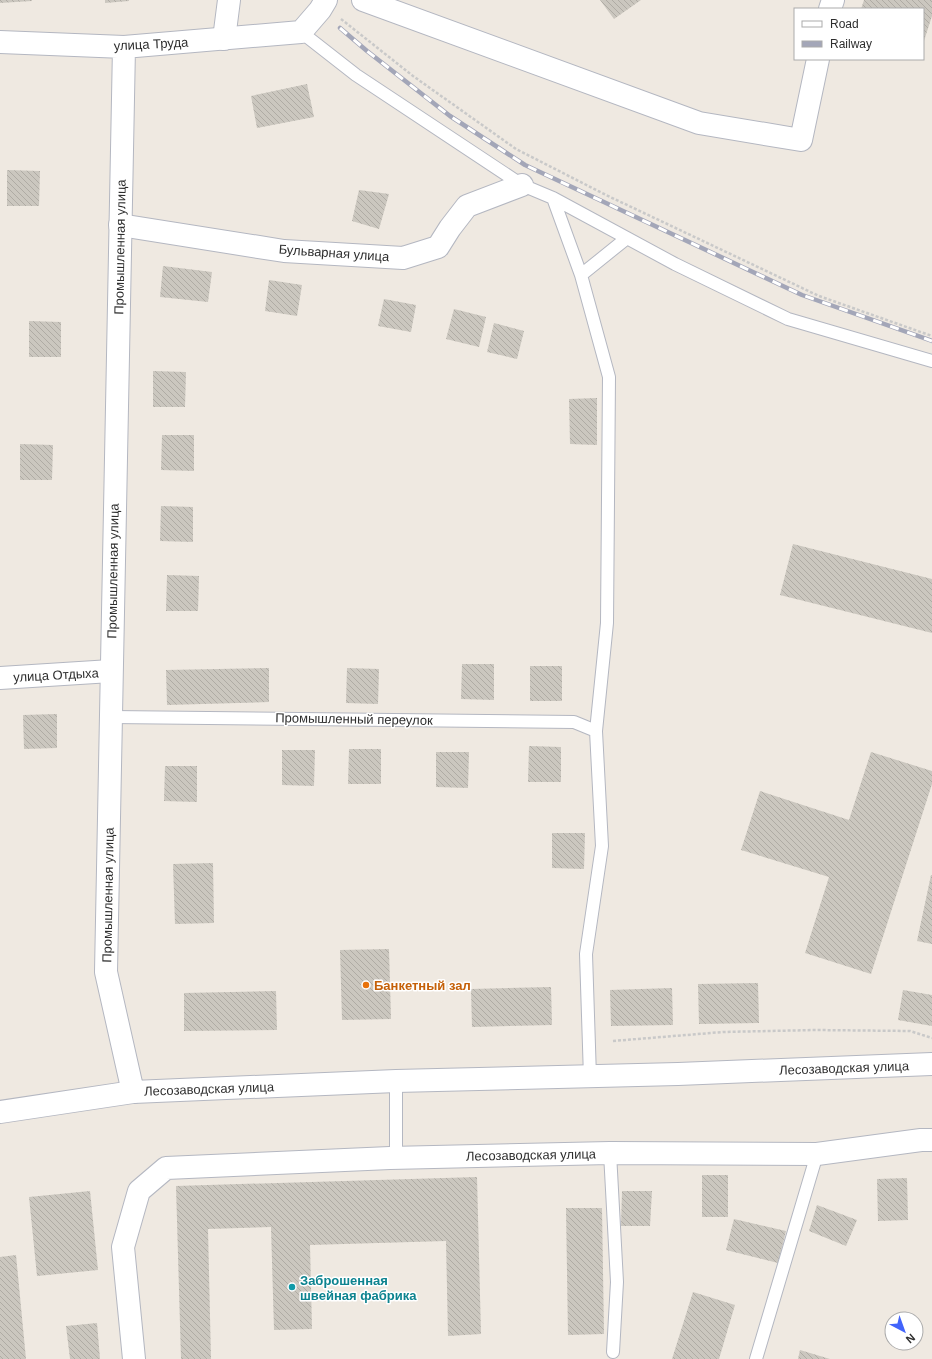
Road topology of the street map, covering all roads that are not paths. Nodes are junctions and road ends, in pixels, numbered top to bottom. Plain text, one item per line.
1 (230, 0) edge
2 (363, 0) edge
3 (325, 2) edge
4 (301, 32) junction
5 (224, 39) junction
6 (0, 42) edge
7 (124, 47) junction
8 (818, 60) edge
9 (522, 185) junction
10 (553, 198) junction
11 (120, 225) junction
12 (627, 238) junction
13 (581, 275) junction
14 (932, 361) edge
15 (111, 671) junction
16 (0, 678) edge
17 (110, 717) junction
18 (596, 731) junction
19 (932, 1064) edge
20 (590, 1077) junction
21 (396, 1081) junction
22 (133, 1092) junction
23 (0, 1112) edge
24 (932, 1140) edge
25 (610, 1153) junction
26 (817, 1154) junction
27 (396, 1158) junction
28 (613, 1352) dead end
29 (134, 1359) edge
30 (756, 1359) edge

1 - 5 street
2 - 8 street
3 - 4 street
4 - 5 street, улица Труда
4 - 9 lane
5 - 7 street, улица Труда
6 - 7 street, улица Труда
7 - 11 street, Промышленная улица
9 - 10 lane
9 - 11 street, Бульварная улица
10 - 12 lane
10 - 13 lane
11 - 15 street, Промышленная улица
12 - 13 lane
12 - 14 lane
13 - 18 lane
15 - 16 street, улица Отдыха
15 - 17 street, Промышленная улица
17 - 18 lane, Промышленный переулок
17 - 22 street, Промышленная улица
18 - 20 lane
19 - 20 street, Лесозаводская улица
20 - 21 street, Лесозаводская улица
21 - 22 street, Лесозаводская улица
21 - 27 lane
22 - 23 street, Лесозаводская улица
24 - 26 street, Лесозаводская улица
25 - 26 street, Лесозаводская улица
25 - 27 street, Лесозаводская улица
25 - 28 lane
26 - 30 lane
27 - 29 street, Лесозаводская улица

